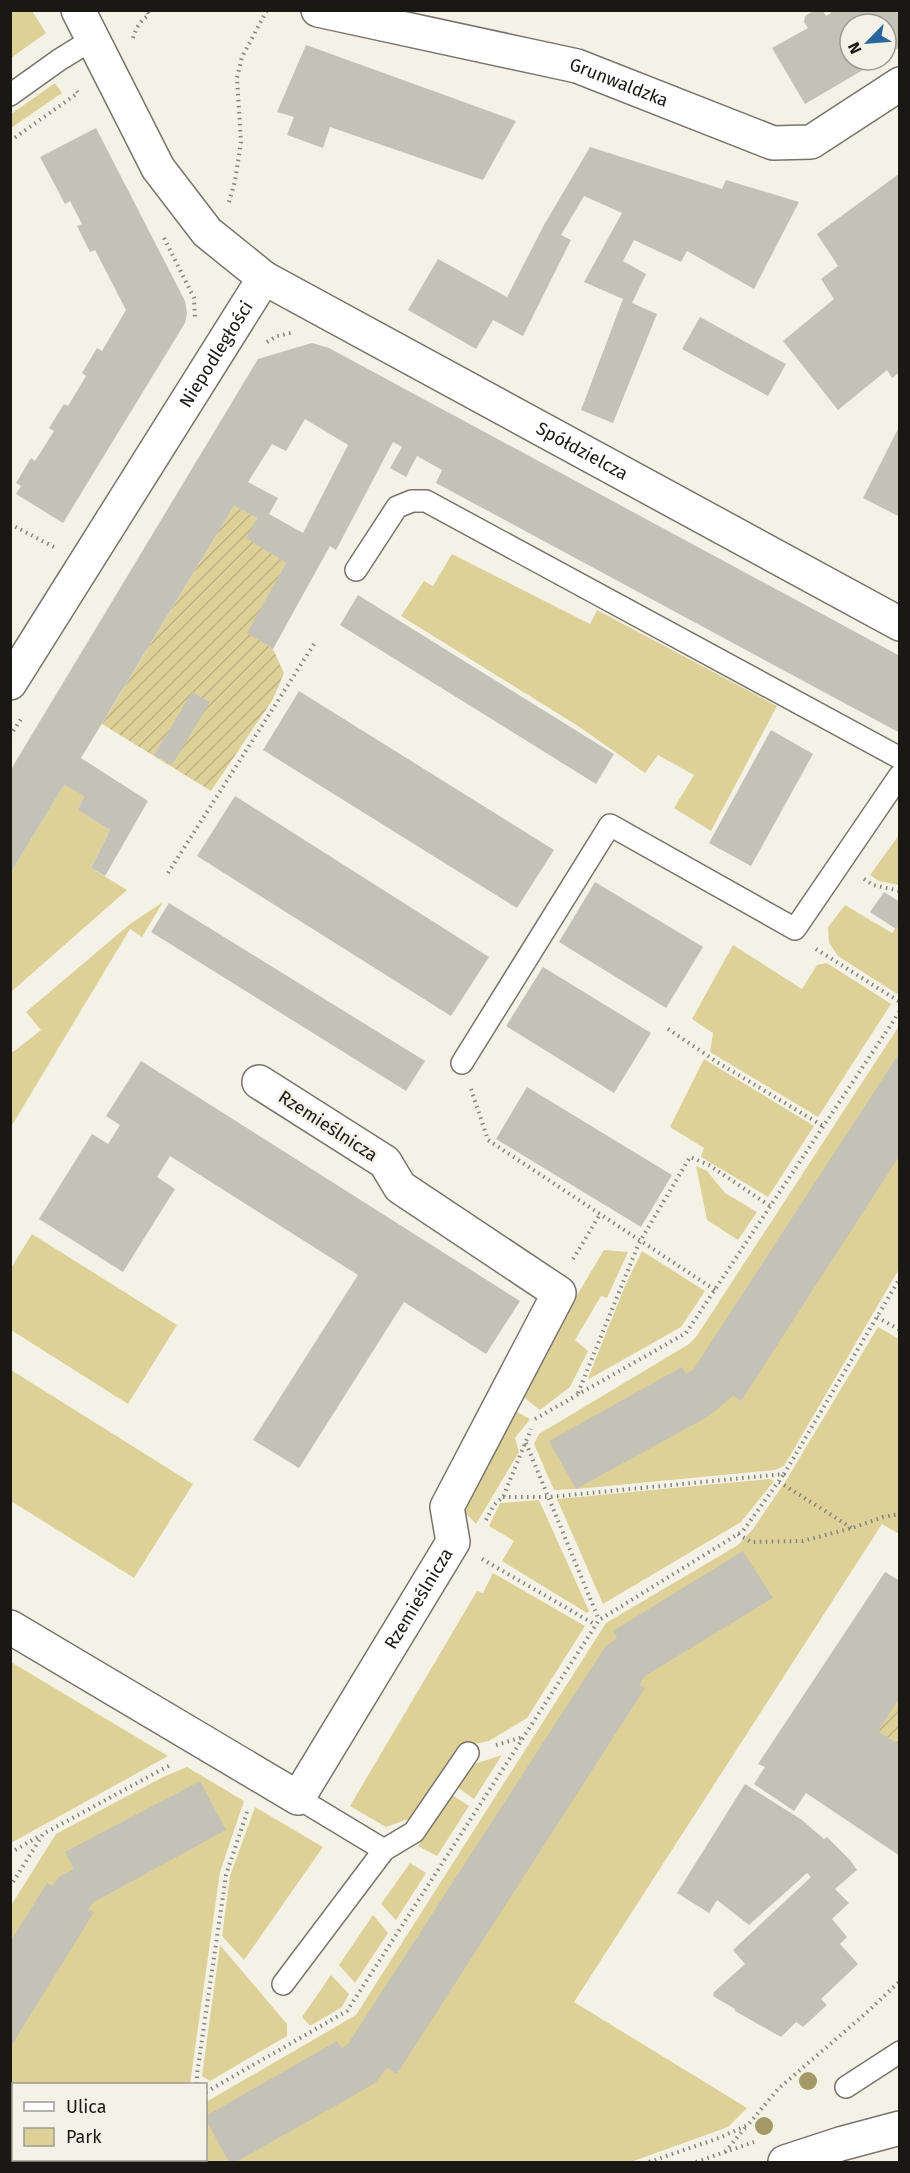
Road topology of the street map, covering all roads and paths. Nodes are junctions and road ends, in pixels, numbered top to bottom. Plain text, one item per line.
1 (78, 10) edge
2 (147, 10) edge
3 (267, 10) edge
4 (318, 10) edge
5 (93, 39) junction
6 (132, 42) dead end
7 (900, 84) edge
8 (10, 95) edge
9 (223, 200) dead end
10 (162, 235) dead end
11 (264, 278) junction
12 (193, 326) dead end
13 (10, 524) edge
14 (60, 550) dead end
15 (356, 570) dead end
16 (900, 624) edge
17 (316, 641) dead end
18 (10, 683) edge
19 (900, 758) edge
20 (900, 775) edge
21 (841, 862) junction
22 (168, 873) dead end
23 (900, 891) edge
24 (795, 929) junction
25 (900, 1002) edge
26 (900, 1011) edge
27 (668, 1029) dead end
28 (462, 1063) joint
29 (259, 1082) dead end
30 (823, 1126) junction
31 (770, 1206) junction
32 (599, 1216) dead end
33 (588, 1236) dead end
34 (641, 1240) junction
35 (900, 1278) edge
36 (715, 1290) junction
37 (877, 1317) junction
38 (900, 1330) edge
39 (578, 1394) junction
40 (526, 1443) junction
41 (784, 1474) junction
42 (779, 1482) junction
43 (503, 1497) junction
44 (549, 1497) junction
45 (494, 1504) dead end
46 (900, 1514) edge
47 (852, 1528) junction
48 (738, 1534) junction
49 (453, 1542) junction
50 (599, 1620) junction
51 (596, 1625) junction
52 (10, 1627) edge
53 (468, 1753) dead end
54 (176, 1762) dead end
55 (298, 1798) junction
56 (249, 1808) dead end
57 (43, 1834) junction
58 (384, 1850) junction
59 (10, 1853) edge
60 (10, 1887) edge
61 (900, 1981) edge
62 (283, 1984) dead end
63 (900, 2052) edge
64 (197, 2083) edge
65 (846, 2087) dead end
66 (207, 2091) edge
67 (748, 2125) junction
68 (900, 2128) edge
69 (724, 2153) dead end
70 (649, 2163) edge
71 (785, 2163) edge

1 - 5 street
2 - 6 path
3 - 9 path
4 - 7 street, Grunwaldzka
5 - 8 lane
5 - 11 street
10 - 12 path
11 - 16 street, Spółdzielcza
11 - 18 street, Niepodległości
13 - 14 path
15 - 19 lane
17 - 22 path
20 - 21 lane
21 - 23 path
21 - 24 lane
24 - 25 path
24 - 28 lane
26 - 30 path
27 - 30 path
28 - 34 path
29 - 49 street, Rzemieślnicza
30 - 31 path
31 - 34 path
31 - 36 path
32 - 33 path
34 - 36 path
34 - 39 path
35 - 37 path
36 - 39 path
37 - 38 path
37 - 41 path
39 - 40 path
40 - 43 path
40 - 44 path
41 - 42 path
41 - 44 path
42 - 47 path
42 - 48 path
43 - 44 path
43 - 45 path
44 - 50 path
46 - 47 path
47 - 48 path
48 - 50 path
49 - 51 path
49 - 55 street, Rzemieślnicza
50 - 51 path
51 - 66 path
52 - 55 street
53 - 58 lane
54 - 57 path
55 - 58 lane
56 - 64 path
57 - 59 path
57 - 60 path
58 - 62 lane
61 - 67 path
63 - 65 lane
67 - 69 path
67 - 70 path
68 - 71 street

